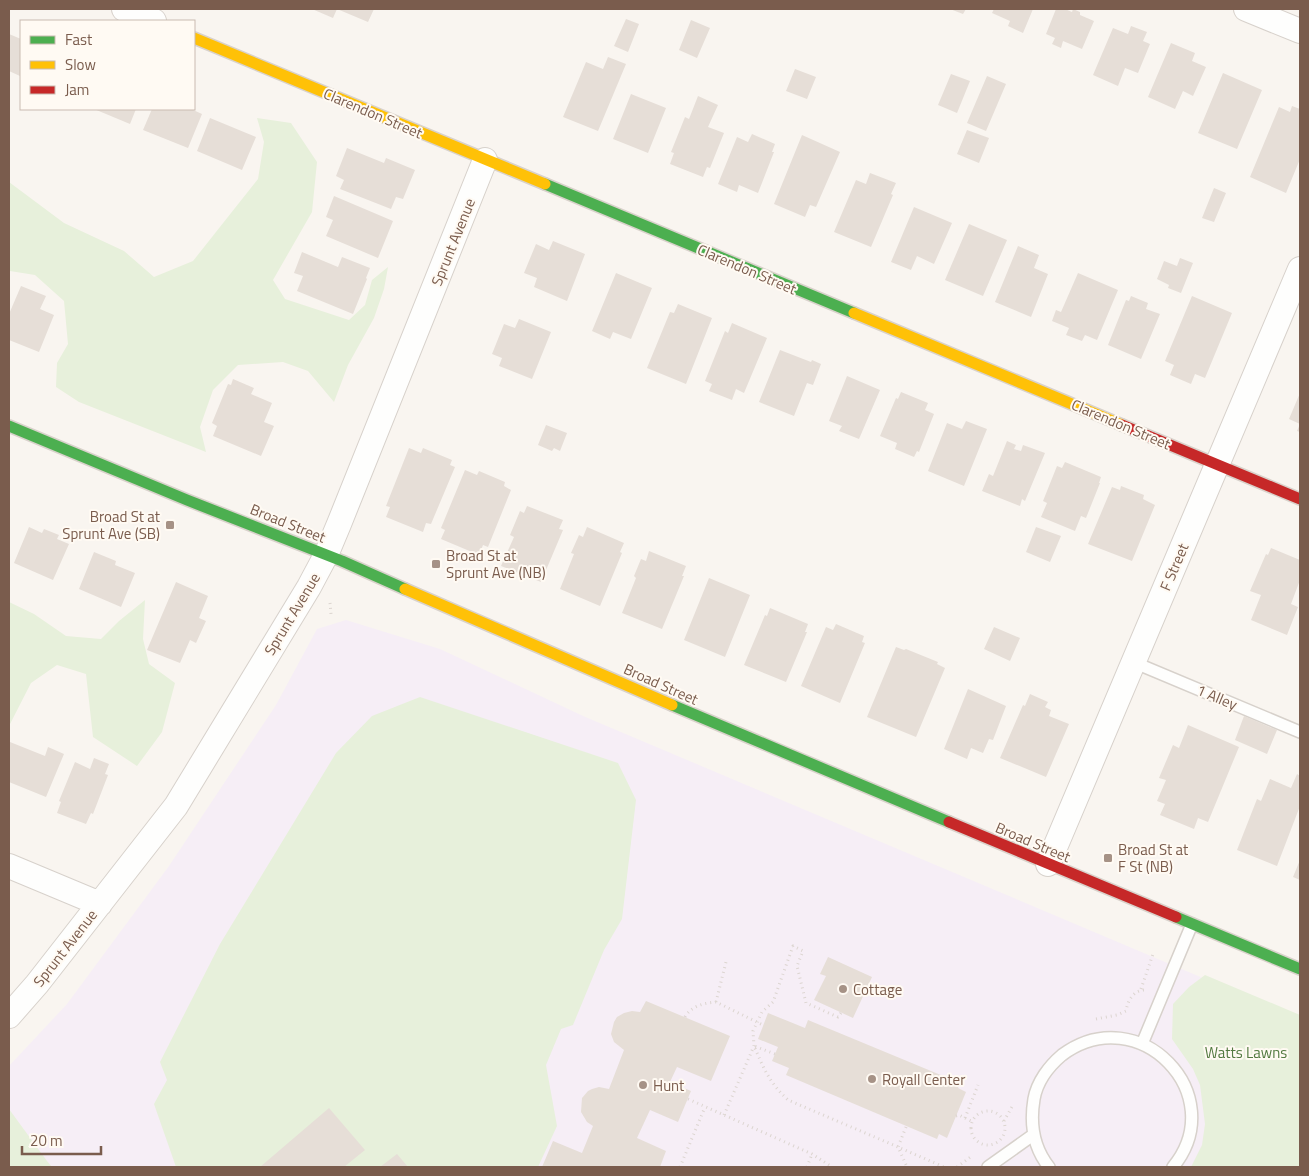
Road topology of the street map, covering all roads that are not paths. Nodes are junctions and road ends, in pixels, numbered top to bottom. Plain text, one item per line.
1 (124, 9) edge
2 (1246, 9) edge
3 (152, 20) edge
4 (1300, 31) edge
5 (195, 38) edge
6 (486, 160) junction
7 (1300, 269) edge
8 (9, 426) edge
9 (1217, 464) junction
10 (1300, 500) edge
11 (326, 555) junction
12 (1133, 662) junction
13 (1300, 732) edge
14 (1048, 864) junction
15 (9, 866) edge
16 (100, 904) junction
17 (1192, 924) junction
18 (1300, 969) edge
19 (9, 1016) edge
20 (1142, 1044) junction
21 (1033, 1135) junction
22 (988, 1167) edge
23 (1049, 1167) edge
24 (1173, 1167) edge

1 - 3 street
2 - 4 street
5 - 6 street, Clarendon Street
6 - 9 street, Clarendon Street
6 - 11 street, Sprunt Avenue
7 - 9 street, F Street
8 - 11 street, Broad Street
9 - 10 street, Clarendon Street
9 - 12 street, F Street
11 - 14 street, Broad Street
11 - 16 street, Sprunt Avenue
12 - 13 lane, 1 Alley
12 - 14 street, F Street
14 - 17 street, Broad Street
15 - 16 street
16 - 19 street, Sprunt Avenue
17 - 18 street, Broad Street
17 - 20 lane
20 - 21 lane
20 - 24 lane
21 - 22 lane
21 - 23 lane

